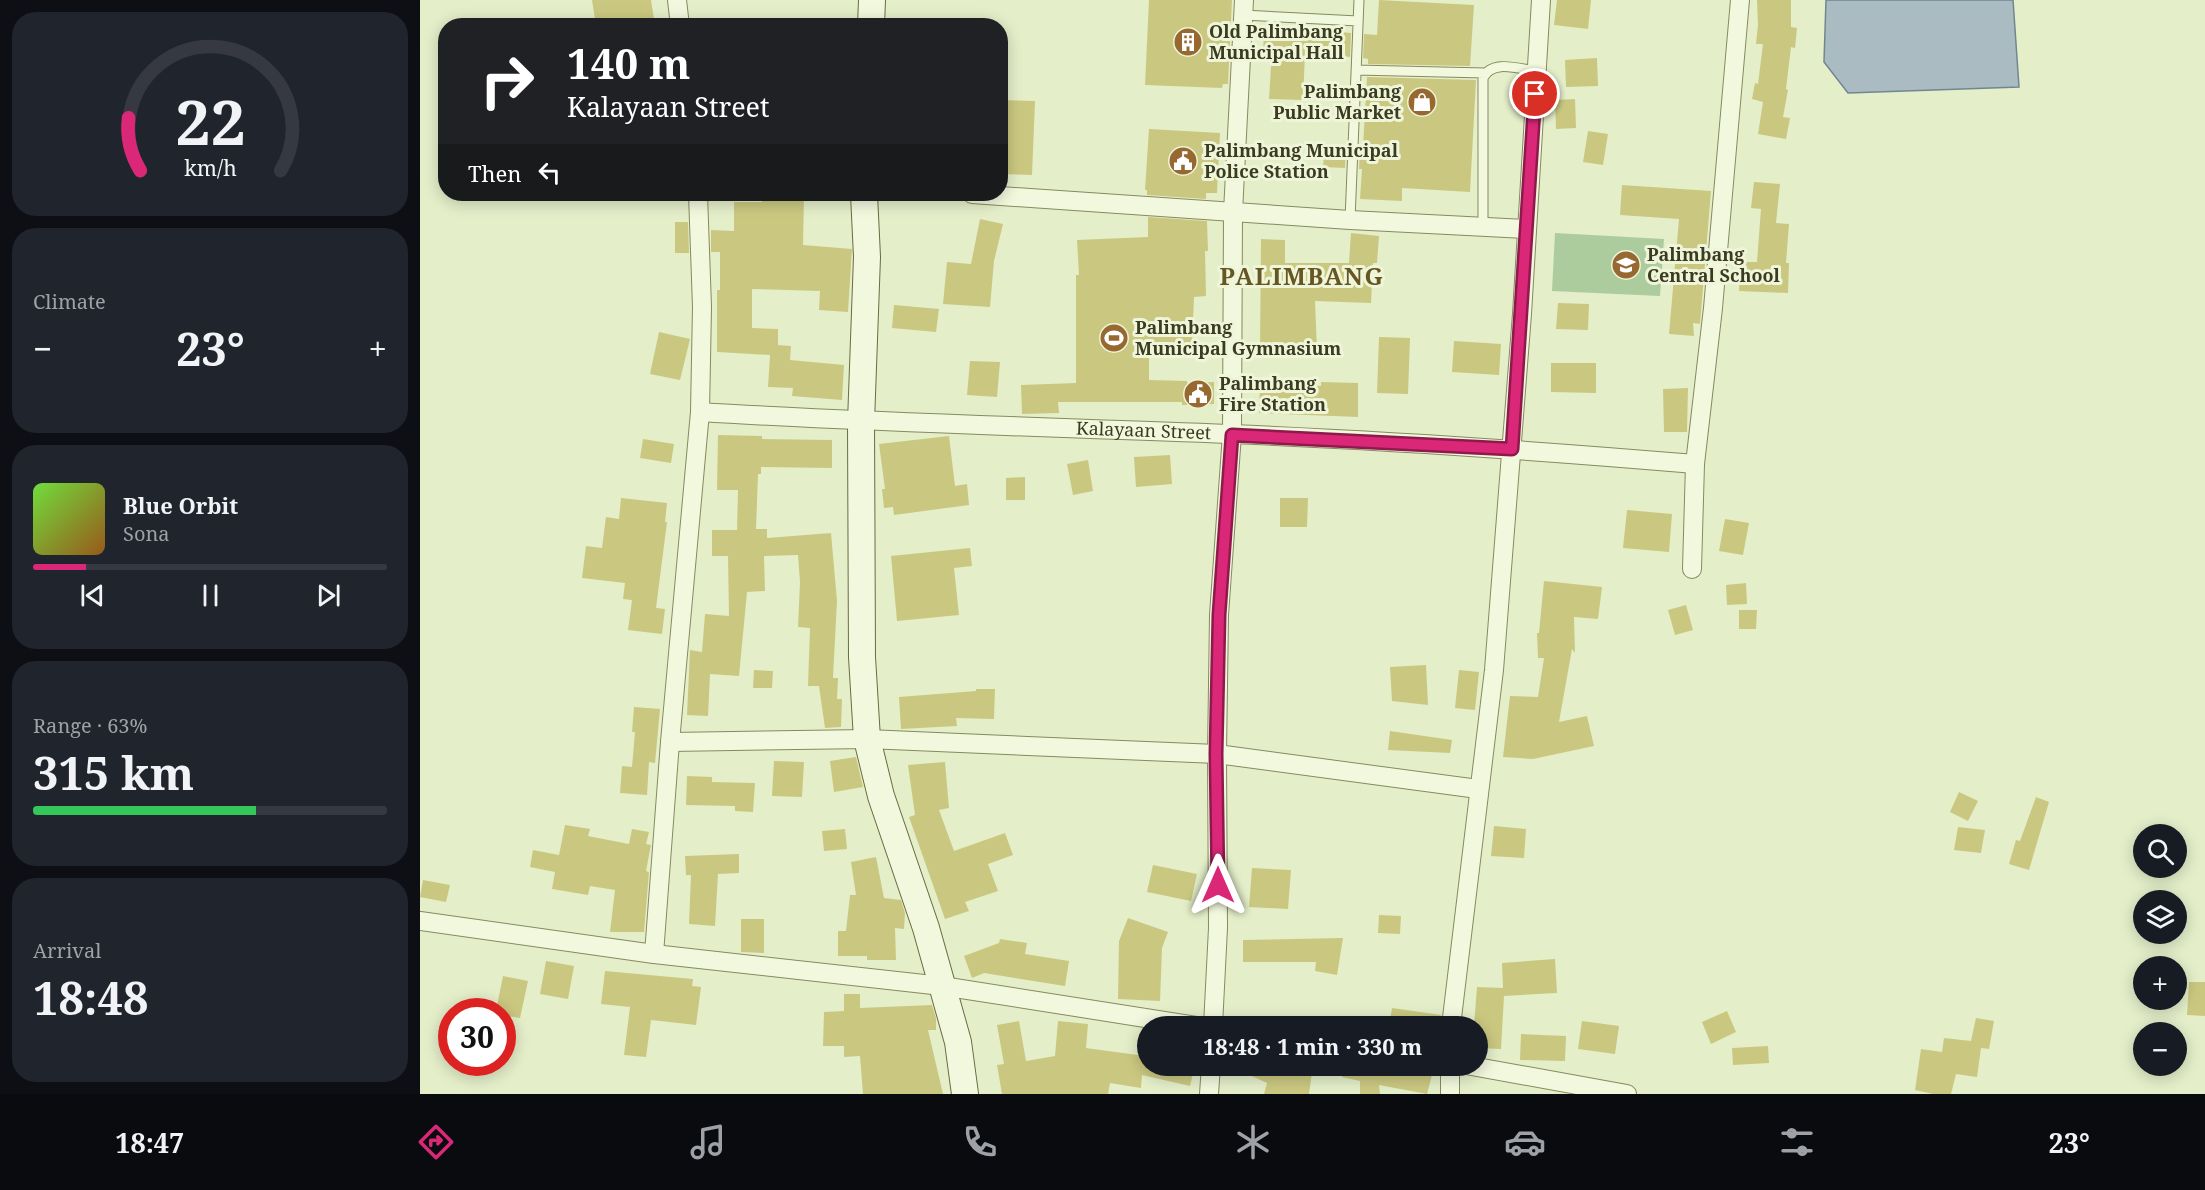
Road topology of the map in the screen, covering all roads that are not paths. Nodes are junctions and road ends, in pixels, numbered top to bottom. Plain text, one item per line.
1 (677, 0) edge
2 (872, 0) edge
3 (1359, 0) edge
4 (1541, 0) edge
5 (1740, 0) edge
6 (1244, 7) edge
7 (679, 18) edge
8 (871, 18) edge
9 (1358, 21) junction
10 (1356, 70) junction
11 (1536, 71) junction
12 (1485, 73) junction
13 (1008, 196) edge
14 (698, 201) edge
15 (864, 201) edge
16 (1233, 212) junction
17 (1350, 220) junction
18 (1483, 228) junction
19 (1526, 229) junction
20 (700, 412) junction
21 (861, 422) junction
22 (1232, 435) junction
23 (1512, 449) junction
24 (1695, 464) junction
25 (1692, 569) dead end
26 (867, 739) junction
27 (670, 742) junction
28 (1216, 754) junction
29 (1478, 789) junction
30 (420, 921) edge
31 (654, 954) junction
32 (942, 986) junction
33 (1214, 1016) edge
34 (1452, 1016) edge
35 (1137, 1017) edge
36 (1488, 1069) edge
37 (1210, 1076) edge
38 (1450, 1076) edge
39 (965, 1094) edge
40 (1209, 1094) edge
41 (1450, 1094) edge
42 (1627, 1094) edge

1 - 7 street
2 - 8 street
3 - 9 lane
4 - 11 street
5 - 24 street
6 - 9 lane
6 - 16 street
9 - 10 lane
10 - 12 lane
10 - 17 lane
11 - 12 lane
11 - 19 street
12 - 18 lane
13 - 16 street
14 - 20 street
15 - 21 street
16 - 17 street
16 - 22 street
17 - 18 street
18 - 19 street
19 - 23 street
20 - 21 street, Kalayaan Street
20 - 27 street
21 - 22 street, Kalayaan Street
21 - 26 street
22 - 23 street, Kalayaan Street
22 - 28 street
23 - 24 street, Kalayaan Street
23 - 29 street
24 - 25 street
26 - 27 street
26 - 28 street
26 - 32 street
27 - 31 street
28 - 29 street
28 - 33 street
29 - 34 street
30 - 31 street
31 - 32 street
32 - 35 street
32 - 39 street
36 - 42 street
37 - 40 street
38 - 41 street

